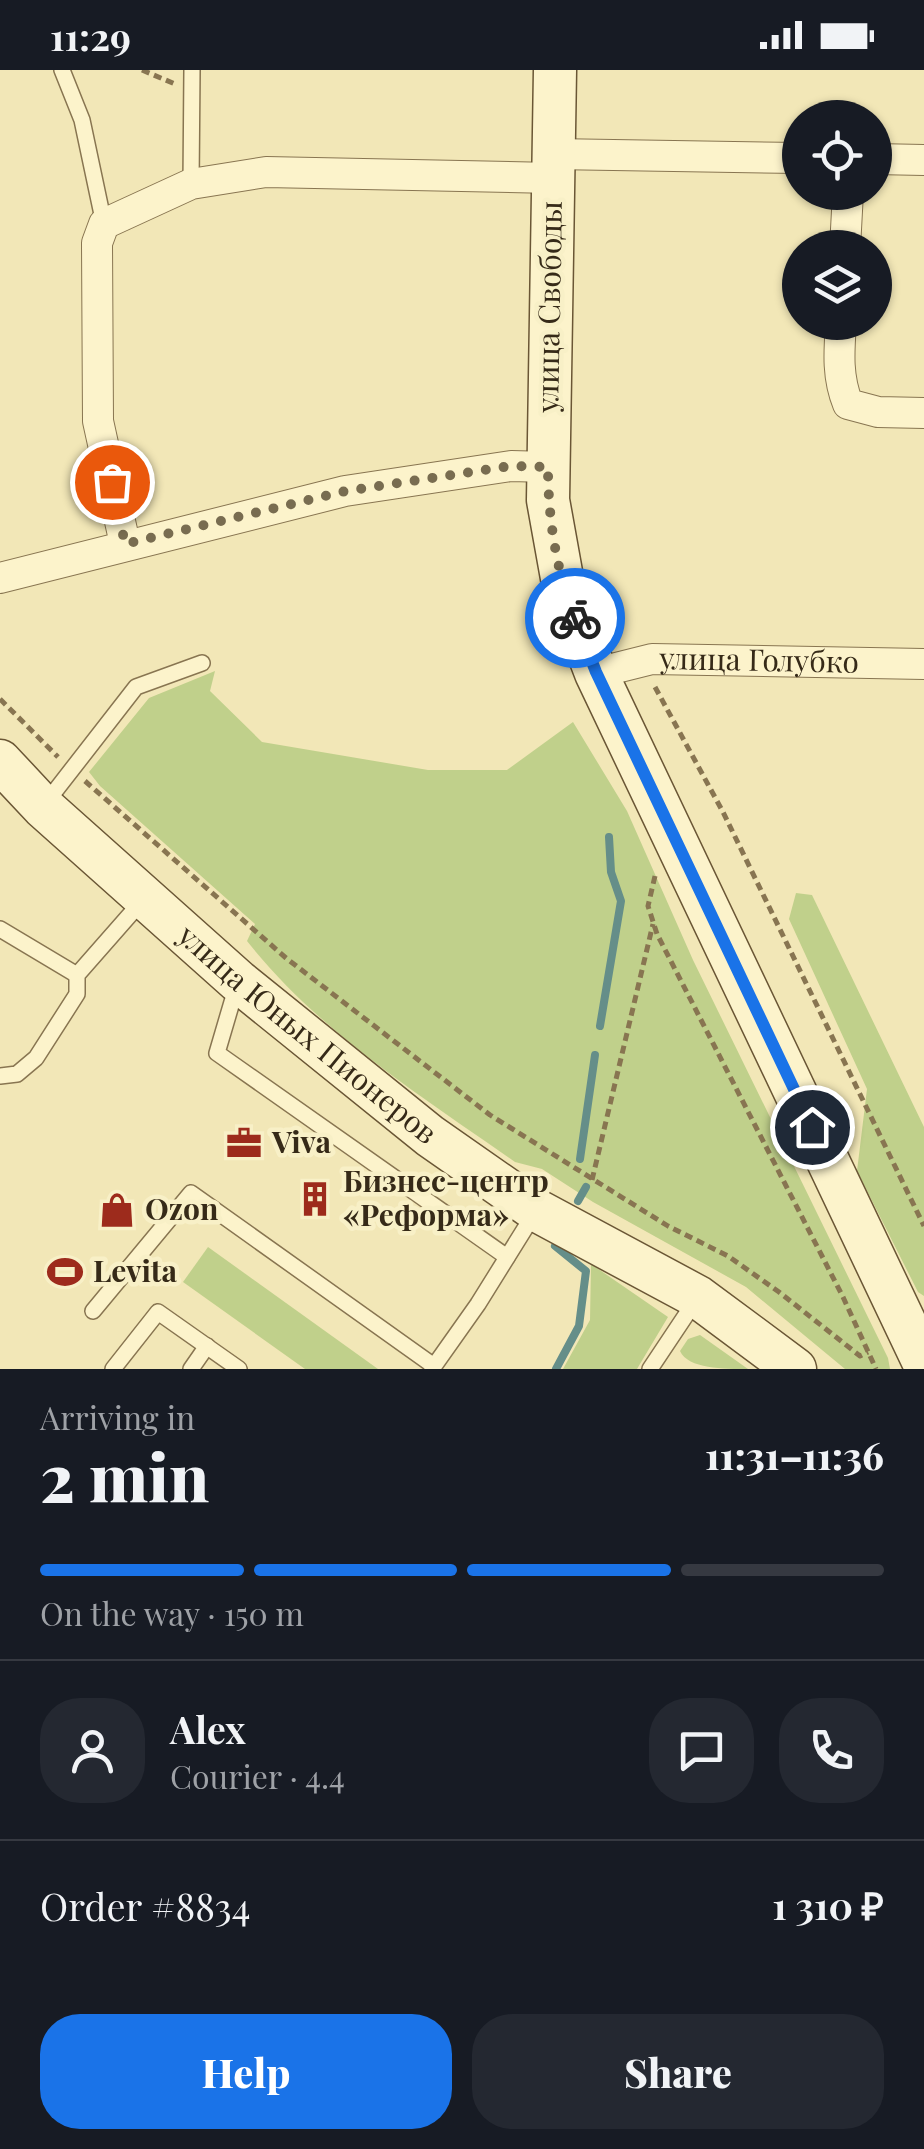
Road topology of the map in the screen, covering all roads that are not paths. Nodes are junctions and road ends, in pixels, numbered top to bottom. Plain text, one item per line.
1 (62, 70) edge
2 (192, 70) edge
3 (555, 70) edge
4 (782, 159) edge
5 (892, 159) edge
6 (924, 160) edge
7 (553, 166) junction
8 (191, 184) junction
9 (104, 224) junction
10 (839, 340) edge
11 (924, 412) edge
12 (548, 467) junction
13 (125, 544) junction
14 (0, 578) edge
15 (202, 663) dead end
16 (924, 664) edge
17 (596, 672) junction
18 (0, 760) edge
19 (43, 807) junction
20 (144, 898) junction
21 (0, 929) edge
22 (77, 975) junction
23 (238, 981) junction
24 (0, 1076) edge
25 (536, 1210) junction
26 (507, 1257) junction
27 (698, 1296) junction
28 (93, 1311) dead end
29 (207, 1346) junction
30 (924, 1363) edge
31 (433, 1367) edge
32 (113, 1369) edge
33 (191, 1369) edge
34 (239, 1369) edge
35 (650, 1369) edge
36 (796, 1369) edge

1 - 9 lane
2 - 8 lane
3 - 7 main road, улица Свободы
4 - 7 street
5 - 6 street
7 - 8 street
7 - 12 main road, улица Свободы
8 - 9 street
9 - 13 street
10 - 11 street
12 - 13 street
12 - 17 main road, улица Свободы
13 - 14 street
15 - 19 lane
16 - 17 street, улица Голубко
17 - 30 main road, улица Свободы
18 - 19 main road, улица Юных Пионеров
19 - 20 main road, улица Юных Пионеров
20 - 22 lane
20 - 23 main road, улица Юных Пионеров
21 - 22 lane
22 - 24 lane
23 - 25 main road, улица Юных Пионеров
23 - 26 lane
25 - 26 lane
25 - 27 main road, улица Юных Пионеров
26 - 31 lane
27 - 35 lane
27 - 36 main road, улица Юных Пионеров
28 - 31 lane
29 - 32 lane
29 - 33 lane
29 - 34 lane

